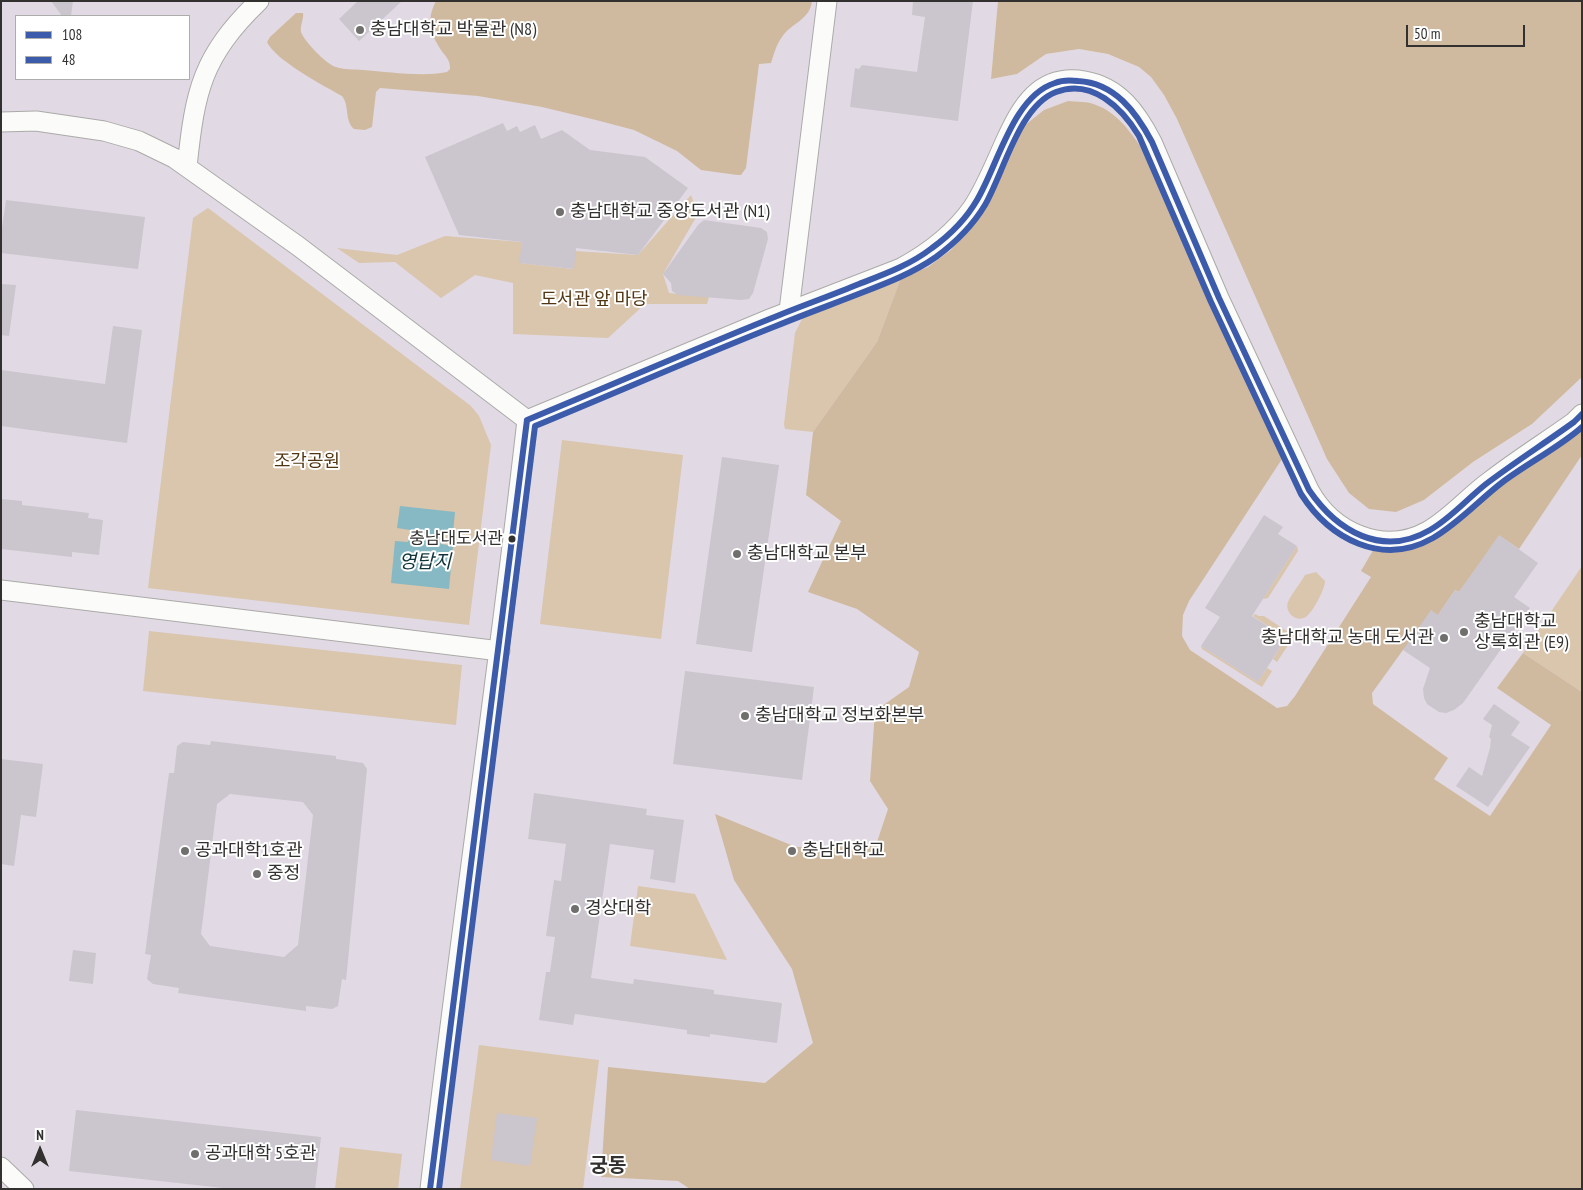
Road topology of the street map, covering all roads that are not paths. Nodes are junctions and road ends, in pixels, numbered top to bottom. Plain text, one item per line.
1 (259, 1) edge
2 (827, 1) edge
3 (1, 122) edge
4 (187, 167) junction
5 (789, 311) junction
6 (1582, 414) edge
7 (527, 420) junction
8 (1, 590) edge
9 (500, 651) junction
10 (1, 1167) edge
11 (24, 1189) edge
12 (430, 1189) edge

1 - 4 street
2 - 5 street
3 - 4 street
4 - 7 street
5 - 6 street
5 - 7 street
7 - 9 street
8 - 9 street
9 - 12 street
10 - 11 street

